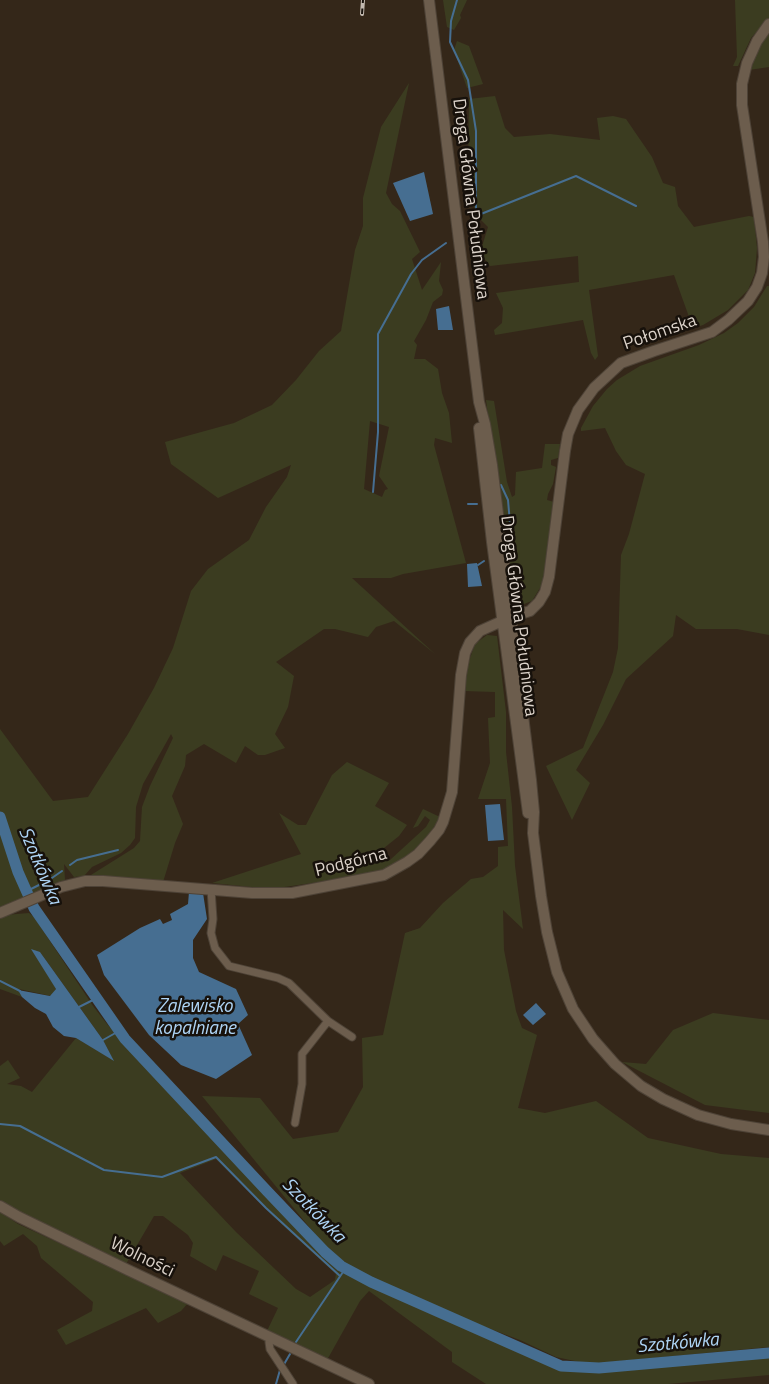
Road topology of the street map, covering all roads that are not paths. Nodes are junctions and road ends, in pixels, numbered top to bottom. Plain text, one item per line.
1 (429, 0) edge
2 (769, 24) edge
3 (507, 619) junction
4 (460, 697) joint
5 (211, 889) junction
6 (0, 912) edge
7 (328, 1021) junction
8 (352, 1038) dead end
9 (295, 1123) dead end
10 (769, 1130) edge
11 (0, 1206) edge
12 (270, 1342) junction
13 (293, 1384) edge
14 (369, 1384) edge

1 - 3 main road, Droga Główna Południowa
2 - 3 main road, Połomska
3 - 4 main road, Połomska
3 - 10 main road, Droga Główna Południowa
4 - 5 main road, Podgórna
5 - 6 main road, Podgórna
5 - 7 street
7 - 8 street
7 - 9 street
11 - 12 main road, Wolności
12 - 13 street
12 - 14 main road, Wolności

